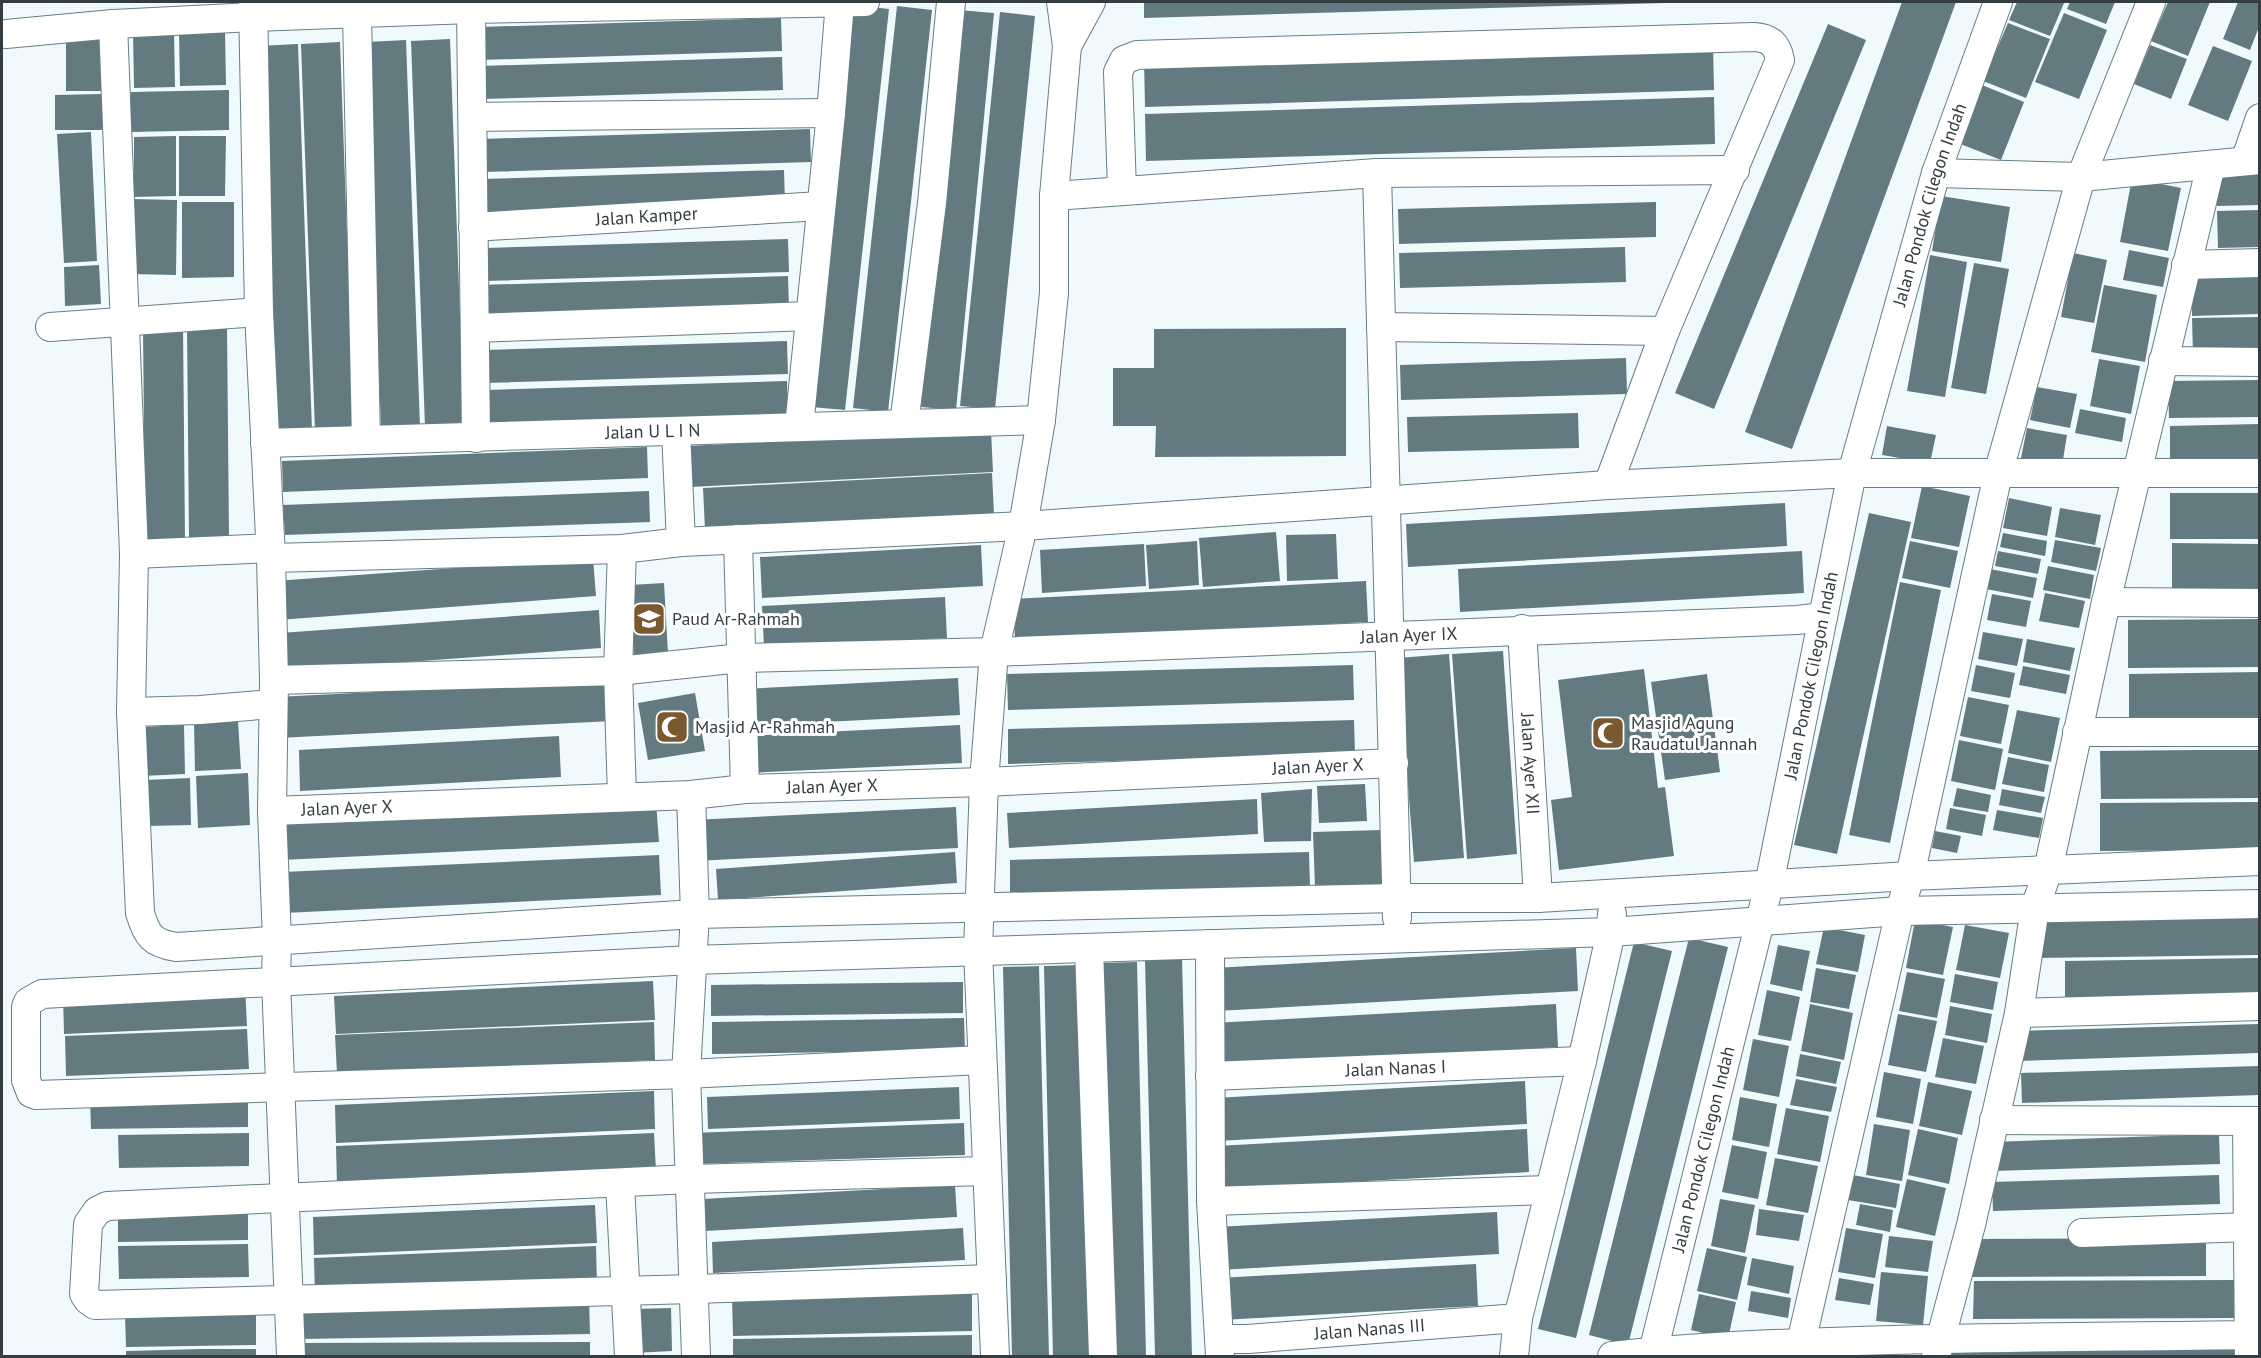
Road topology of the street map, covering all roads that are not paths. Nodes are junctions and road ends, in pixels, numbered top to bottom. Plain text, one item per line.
1 (840, 2) edge
2 (865, 2) edge
3 (951, 2) edge
4 (1061, 2) edge
5 (1091, 2) edge
6 (1998, 2) edge
7 (2151, 2) edge
8 (686, 3) edge
9 (253, 9) edge
10 (471, 9) junction
11 (357, 14) junction
12 (113, 24) junction
13 (6, 34) dead end
14 (1067, 46) junction
15 (831, 112) junction
16 (474, 117) junction
17 (2259, 118) edge
18 (2252, 161) edge
19 (2211, 165) junction
20 (1735, 170) junction
21 (1377, 173) junction
22 (1936, 173) junction
23 (2081, 177) junction
24 (1122, 190) junction
25 (1054, 196) junction
26 (821, 206) junction
27 (474, 227) junction
28 (2259, 263) edge
29 (2186, 265) junction
30 (259, 312) junction
31 (810, 316) junction
32 (126, 321) junction
33 (50, 327) dead end
34 (1382, 327) junction
35 (475, 328) junction
36 (1665, 331) junction
37 (2163, 361) junction
38 (2259, 362) edge
39 (1041, 420) junction
40 (904, 423) junction
41 (799, 427) junction
42 (676, 431) junction
43 (476, 438) junction
44 (366, 440) junction
45 (265, 443) junction
46 (1852, 473) junction
47 (2259, 473) edge
48 (1998, 474) junction
49 (2136, 474) junction
50 (1608, 485) junction
51 (1387, 500) junction
52 (1023, 526) junction
53 (738, 539) junction
54 (681, 542) junction
55 (622, 549) junction
56 (271, 553) junction
57 (134, 554) junction
58 (2106, 602) junction
59 (2259, 603) edge
60 (1823, 617) junction
61 (1522, 629) junction
62 (1389, 635) junction
63 (994, 652) junction
64 (741, 658) junction
65 (618, 671) junction
66 (273, 692) junction
67 (131, 712) junction
68 (2077, 732) junction
69 (2259, 732) edge
70 (1394, 763) junction
71 (984, 782) junction
72 (745, 789) junction
73 (691, 795) junction
74 (622, 797) junction
75 (272, 811) junction
76 (2259, 861) edge
77 (2048, 870) junction
78 (1910, 876) junction
79 (1769, 885) junction
80 (1613, 894) junction
81 (1396, 898) junction
82 (1538, 898) junction
83 (2259, 903) edge
84 (979, 908) junction
85 (2035, 908) junction
86 (1900, 911) junction
87 (695, 914) junction
88 (1760, 921) junction
89 (1611, 932) junction
90 (1398, 938) junction
91 (277, 941) junction
92 (1210, 944) junction
93 (176, 947) junction
94 (1089, 948) junction
95 (978, 950) junction
96 (692, 960) junction
97 (276, 981) junction
98 (179, 985) junction
99 (2259, 1006) edge
100 (2019, 1013) junction
101 (982, 1060) junction
102 (1582, 1061) junction
103 (686, 1074) junction
104 (1210, 1076) junction
105 (281, 1088) junction
106 (1994, 1120) junction
107 (2253, 1121) edge
108 (987, 1171) junction
109 (691, 1179) junction
110 (620, 1184) junction
111 (1550, 1190) junction
112 (284, 1198) junction
113 (1211, 1201) junction
114 (2249, 1227) junction
115 (2082, 1233) dead end
116 (992, 1279) junction
117 (694, 1289) junction
118 (625, 1290) junction
119 (288, 1299) junction
120 (1518, 1318) junction
121 (2249, 1346) edge
122 (1220, 1348) edge
123 (1938, 1348) edge
124 (1800, 1350) edge
125 (1653, 1354) edge
126 (291, 1356) edge
127 (628, 1356) edge
128 (696, 1356) edge
129 (995, 1356) edge
130 (1103, 1356) edge
131 (1514, 1356) edge
132 (1612, 1356) edge

1 - 2 street
1 - 8 street
1 - 15 street
3 - 40 street
4 - 14 street
5 - 14 street
6 - 22 street, Jalan Pondok Cilegon Indah
7 - 23 street
8 - 10 street
9 - 11 street
9 - 12 street
9 - 30 street
10 - 11 street
10 - 16 street
11 - 44 street
12 - 13 street
12 - 32 street
14 - 25 street
15 - 16 street
15 - 26 street
16 - 27 street
17 - 18 street
18 - 19 street
19 - 23 street
19 - 29 street
20 - 21 street
20 - 24 street
20 - 36 street
21 - 24 street
21 - 34 street
22 - 23 street
22 - 46 street, Jalan Pondok Cilegon Indah
23 - 48 street
24 - 25 street
25 - 39 street
26 - 27 street, Jalan Kamper
26 - 31 street
27 - 35 street
28 - 29 street
29 - 37 street
30 - 32 street
30 - 45 street
31 - 35 street
31 - 41 street
32 - 33 street
32 - 57 street
34 - 36 street
34 - 51 street
35 - 43 street
36 - 50 street
37 - 38 street
37 - 49 street
39 - 40 street, Jalan U L I N
39 - 52 street
40 - 41 street, Jalan U L I N
41 - 42 street, Jalan U L I N
42 - 43 street, Jalan U L I N
42 - 54 street
43 - 44 street, Jalan U L I N
44 - 45 street, Jalan U L I N
45 - 56 street
46 - 48 street
46 - 50 street
46 - 60 street, Jalan Pondok Cilegon Indah
47 - 49 street
48 - 49 street
48 - 78 street
49 - 58 street
50 - 51 street
51 - 52 street
51 - 62 street
52 - 53 street
52 - 63 street
53 - 54 street
53 - 64 street
54 - 55 street
55 - 56 street
55 - 65 street
56 - 57 street
56 - 66 street
57 - 67 street
58 - 59 street
58 - 68 street
60 - 61 street, Jalan Ayer IX
60 - 79 street, Jalan Pondok Cilegon Indah
61 - 62 street, Jalan Ayer IX
61 - 82 street, Jalan Ayer XII
62 - 63 street, Jalan Ayer IX
62 - 70 street
63 - 64 street, Jalan Ayer IX
63 - 71 street
64 - 65 street, Jalan Ayer IX
64 - 72 street
65 - 66 street, Jalan Ayer IX
65 - 74 street
66 - 67 street, Jalan Ayer IX
66 - 75 street
67 - 93 street
68 - 69 street
68 - 77 street
70 - 71 street, Jalan Ayer X
70 - 81 street
71 - 72 street, Jalan Ayer X
71 - 84 street
72 - 73 street, Jalan Ayer X
73 - 74 street, Jalan Ayer X
73 - 87 street
74 - 75 street, Jalan Ayer X
75 - 91 street
76 - 77 street
77 - 78 street
77 - 85 street
78 - 79 street
78 - 86 street
79 - 80 street
79 - 88 street, Jalan Pondok Cilegon Indah
80 - 82 street
80 - 89 street
81 - 82 street
81 - 84 street
81 - 90 street
83 - 85 street
84 - 87 street
84 - 95 street
85 - 86 street
85 - 100 street
86 - 88 street
86 - 124 street
87 - 91 street
87 - 96 street
88 - 89 street
88 - 125 street, Jalan Pondok Cilegon Indah
89 - 90 street
89 - 102 street
90 - 92 street
91 - 93 street
91 - 97 street
92 - 94 street
92 - 104 street
93 - 98 street
94 - 95 street
94 - 130 street
95 - 96 street
95 - 101 street
96 - 97 street
96 - 103 street
97 - 98 street
97 - 105 street
98 - 105 street
99 - 100 street
100 - 106 street
101 - 103 street
101 - 108 street
102 - 104 street, Jalan Nanas I
102 - 111 street
103 - 105 street
103 - 109 street
104 - 113 street
105 - 112 street
106 - 107 street
106 - 123 street
107 - 114 street
108 - 109 street
108 - 116 street
109 - 110 street
109 - 117 street
110 - 112 street
110 - 118 street
111 - 113 street
111 - 120 street
112 - 119 street
112 - 119 street
113 - 122 street
114 - 115 street
114 - 121 street
116 - 117 street
116 - 129 street
117 - 118 street
117 - 128 street
118 - 119 street
118 - 127 street
119 - 126 street
120 - 122 street, Jalan Nanas III
120 - 131 street
121 - 123 street
123 - 124 street
124 - 125 street
125 - 132 street

